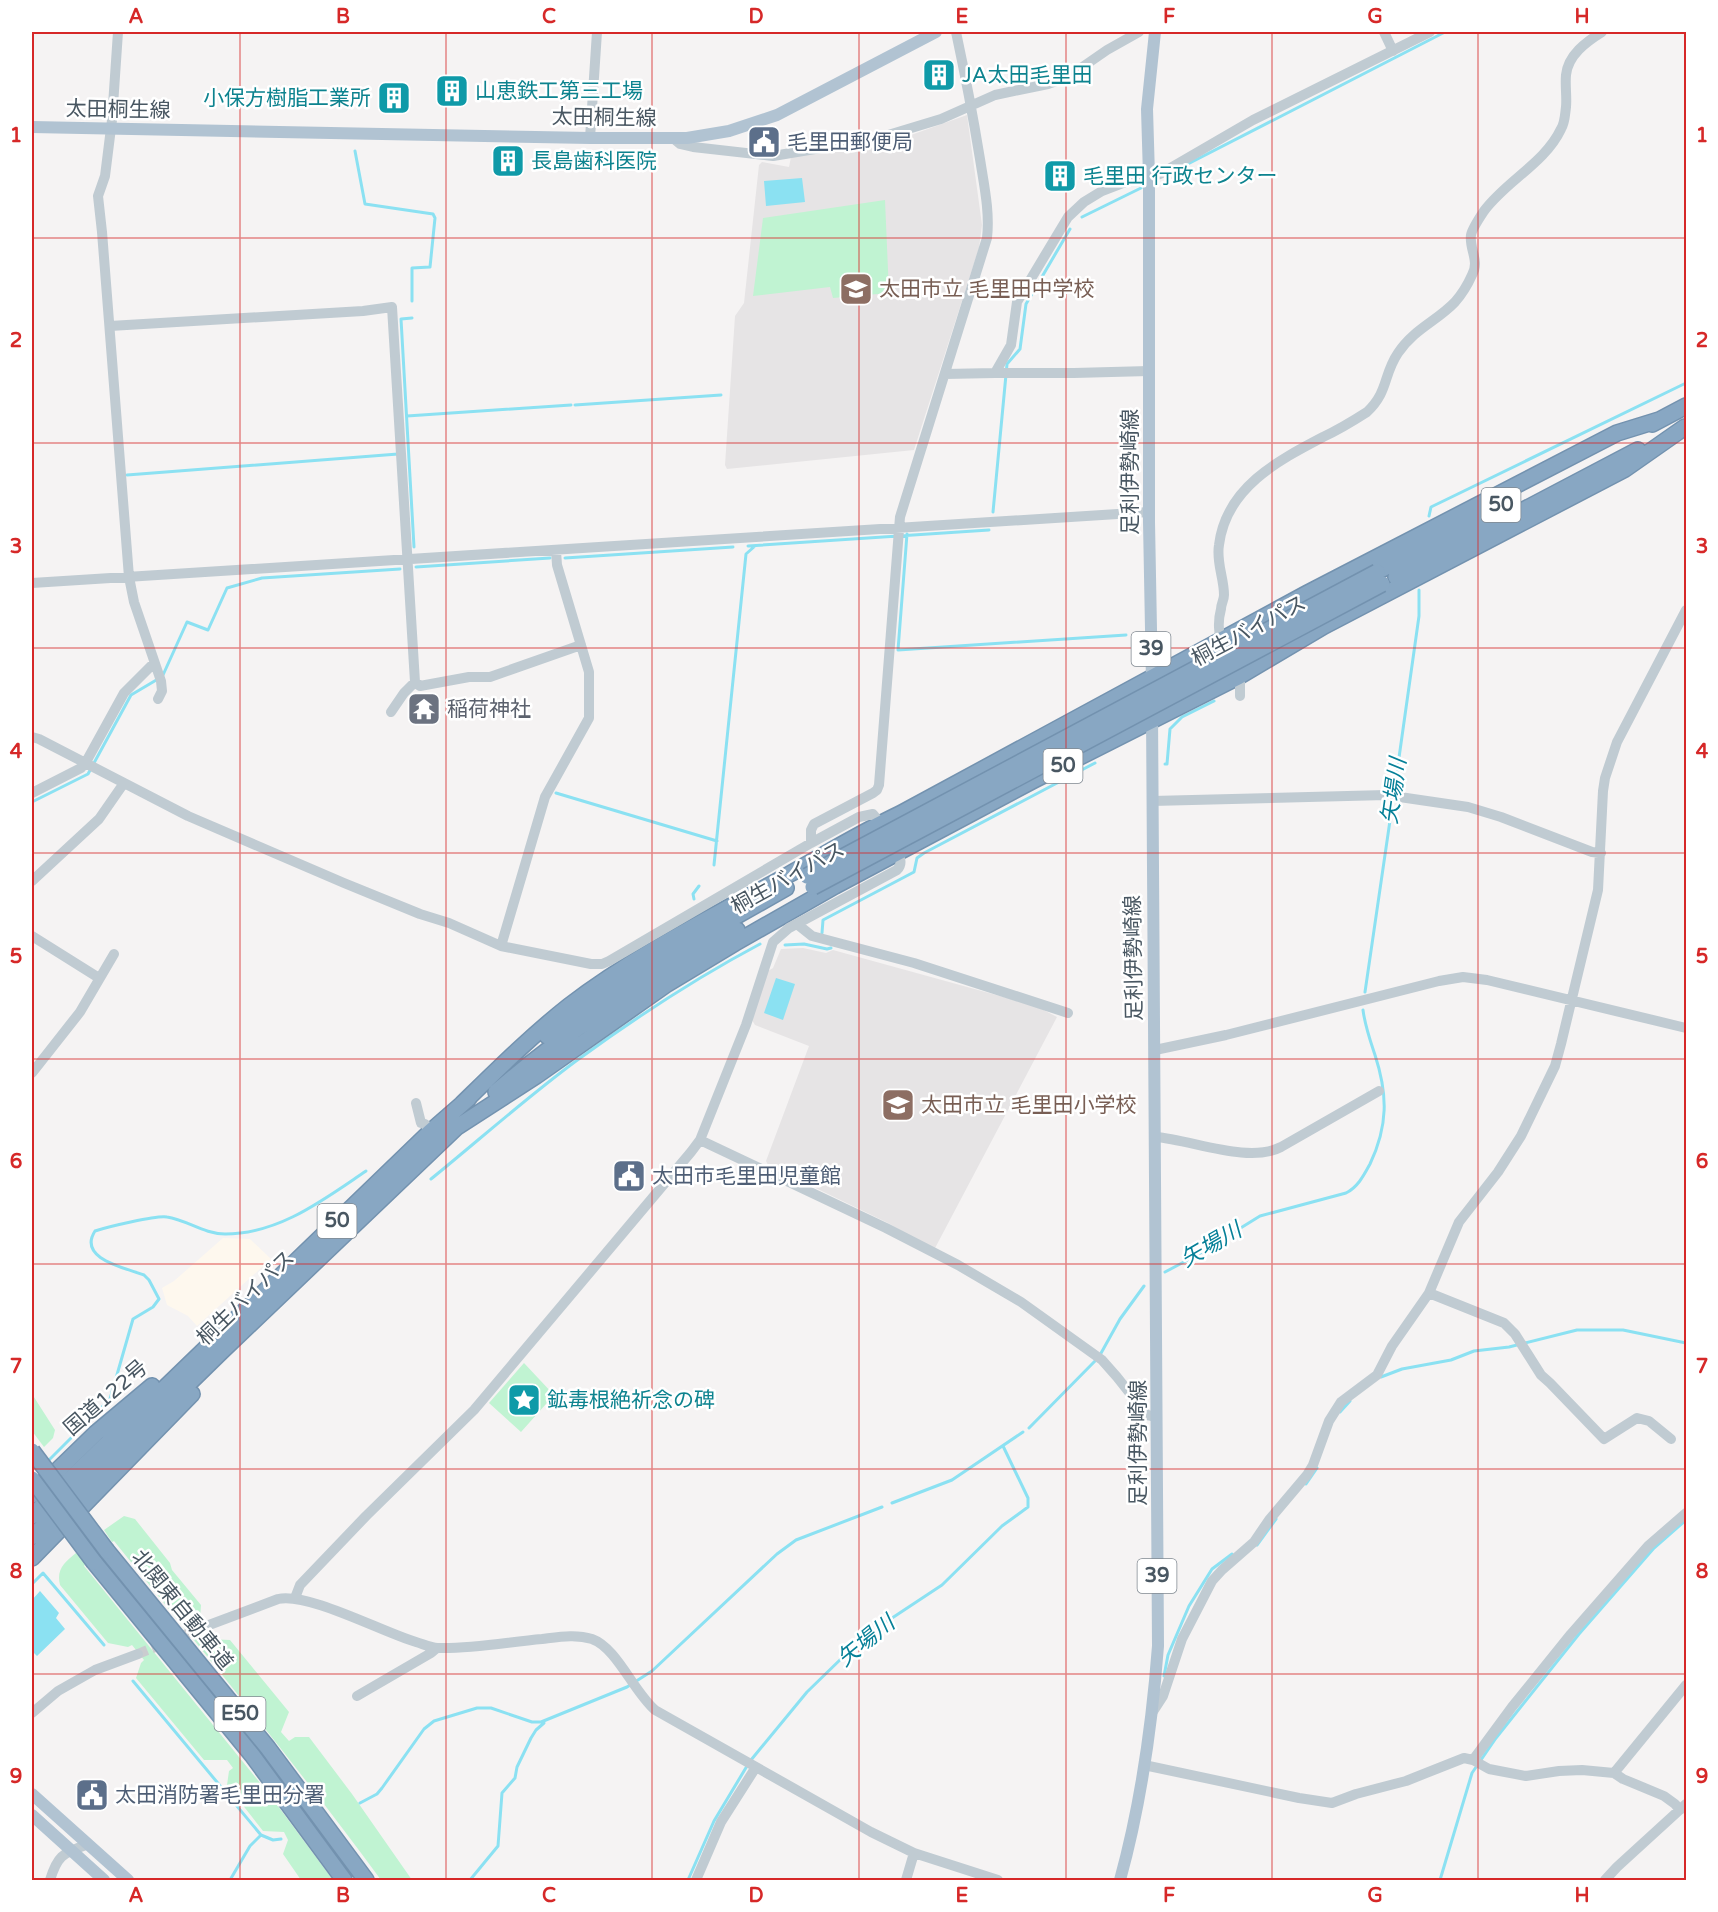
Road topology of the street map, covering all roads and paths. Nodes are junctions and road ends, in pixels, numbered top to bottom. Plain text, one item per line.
1 (118, 32) edge
2 (597, 32) edge
3 (936, 32) edge
4 (956, 32) edge
5 (1139, 32) edge
6 (1155, 32) edge
7 (1384, 32) edge
8 (1430, 32) edge
9 (1602, 32) edge
10 (1393, 51) junction
11 (972, 105) junction
12 (32, 127) edge
13 (111, 130) junction
14 (590, 138) junction
15 (674, 139) junction
16 (1149, 176) junction
17 (110, 326) junction
18 (1149, 371) junction
19 (1003, 373) junction
20 (945, 374) junction
21 (1686, 406) edge
22 (1659, 420) junction
23 (1686, 427) edge
24 (1149, 512) junction
25 (899, 533) junction
26 (556, 550) junction
27 (409, 560) junction
28 (129, 577) junction
29 (1379, 578) junction
30 (32, 583) edge
31 (1686, 610) edge
32 (1221, 641) junction
33 (581, 645) junction
34 (158, 671) junction
35 (1239, 677) junction
36 (1152, 678) junction
37 (416, 682) junction
38 (1240, 696) dead end
39 (158, 699) dead end
40 (392, 712) dead end
41 (1152, 722) junction
42 (32, 737) edge
43 (91, 765) junction
44 (124, 783) junction
45 (32, 793) edge
46 (1152, 801) junction
47 (882, 823) junction
48 (811, 843) junction
49 (1601, 853) junction
50 (898, 854) junction
51 (32, 881) edge
52 (810, 882) junction
53 (797, 924) junction
54 (32, 936) edge
55 (501, 946) junction
56 (114, 954) dead end
57 (99, 978) junction
58 (1572, 1001) junction
59 (1068, 1013) dead end
60 (1686, 1028) edge
61 (1155, 1050) junction
62 (32, 1074) edge
63 (1379, 1091) dead end
64 (416, 1103) dead end
65 (462, 1104) junction
66 (454, 1129) junction
67 (430, 1132) junction
68 (1156, 1137) junction
69 (700, 1140) junction
70 (1429, 1293) junction
71 (217, 1345) junction
72 (1157, 1417) junction
73 (1671, 1439) dead end
74 (32, 1451) edge
75 (32, 1479) edge
76 (32, 1495) edge
77 (1686, 1513) edge
78 (32, 1516) edge
79 (32, 1537) edge
80 (32, 1558) edge
81 (295, 1598) junction
82 (201, 1628) tunnel mouth
83 (437, 1648) junction
84 (138, 1654) tunnel mouth
85 (1686, 1685) edge
86 (357, 1696) dead end
87 (32, 1713) edge
88 (1151, 1714) junction
89 (1473, 1760) junction
90 (1144, 1765) junction
91 (756, 1767) junction
92 (1614, 1773) junction
93 (32, 1794) edge
94 (1683, 1807) edge
95 (32, 1815) edge
96 (86, 1845) junction
97 (70, 1850) junction
98 (914, 1853) junction
99 (50, 1881) edge
100 (104, 1881) edge
101 (128, 1881) edge
102 (344, 1881) edge
103 (366, 1881) edge
104 (696, 1881) edge
105 (906, 1881) edge
106 (998, 1881) edge
107 (1120, 1881) edge
108 (1605, 1881) edge

1 - 13 street
2 - 14 street
3 - 15 main road, 太田桐生線
4 - 11 street
5 - 11 street
6 - 16 main road, 足利伊勢崎線 / 39
7 - 10 street
8 - 10 street
9 - 32 street
10 - 16 street
11 - 15 street
11 - 20 street
12 - 13 main road, 太田桐生線
13 - 14 main road, 太田桐生線
13 - 17 street
14 - 15 main road, 太田桐生線
16 - 18 main road, 足利伊勢崎線 / 39
16 - 19 street
17 - 27 street
17 - 28 street
18 - 19 street
18 - 24 main road, 足利伊勢崎線 / 39
19 - 20 street
20 - 25 street
21 - 22 highway, 桐生バイパス / 50
22 - 29 highway, 桐生バイパス / 50
22 - 32 highway, 50
23 - 29 highway, 桐生バイパス / 50
23 - 35 highway, 50
24 - 25 street
24 - 36 main road, 足利伊勢崎線 / 39
25 - 26 street
25 - 48 street
26 - 27 street
26 - 33 street
27 - 28 street
27 - 37 street
28 - 30 street
28 - 34 street
29 - 52 highway, 桐生バイパス / 50, bridge
31 - 49 street
32 - 35 street
32 - 36 highway, 50
33 - 37 street
33 - 55 street
34 - 39 street
34 - 43 street
35 - 38 street
35 - 41 highway, 50
36 - 41 main road, 足利伊勢崎線 / 39
36 - 47 highway, 50
37 - 40 street
41 - 46 main road, 足利伊勢崎線 / 39
41 - 50 highway, 50
42 - 43 street
43 - 44 street
43 - 45 street
44 - 51 street
44 - 55 street
46 - 49 street
46 - 61 main road, 足利伊勢崎線 / 39
47 - 48 street
47 - 50 street
47 - 65 highway, 50
48 - 55 street
49 - 58 street
50 - 53 street
50 - 66 highway, 50
52 - 65 highway, 桐生バイパス / 50
52 - 66 highway, 桐生バイパス / 50
53 - 59 street
53 - 69 street
54 - 57 street
56 - 57 street
57 - 62 street
58 - 60 street
58 - 61 street
58 - 70 street
61 - 68 main road, 足利伊勢崎線 / 39
63 - 68 street
64 - 67 street
65 - 67 highway, 桐生バイパス / 50
66 - 71 highway, 桐生バイパス / 50
67 - 71 highway, 桐生バイパス / 50
68 - 72 main road, 足利伊勢崎線 / 39
69 - 72 street
69 - 81 street
70 - 73 street
70 - 88 street
71 - 76 highway, 国道122号 / 50
71 - 78 highway, 桐生バイパス / 50
71 - 79 highway, 桐生バイパス / 50
71 - 80 highway, 50
72 - 88 main road, 足利伊勢崎線 / 39
74 - 103 highway, 北関東自動車道 / E50, bridge
75 - 102 highway, 北関東自動車道 / E50, bridge
77 - 89 street
81 - 82 street
81 - 83 street
83 - 86 street
83 - 91 street
84 - 87 street
85 - 92 street
88 - 90 main road, 足利伊勢崎線 / 39
89 - 90 street
89 - 92 street
90 - 107 main road, 足利伊勢崎線 / 39
91 - 98 street
91 - 104 street
92 - 94 street
93 - 96 main road
94 - 108 street
95 - 97 main road
96 - 97 street
96 - 101 main road
97 - 99 street
97 - 100 main road
98 - 105 street
98 - 106 street

